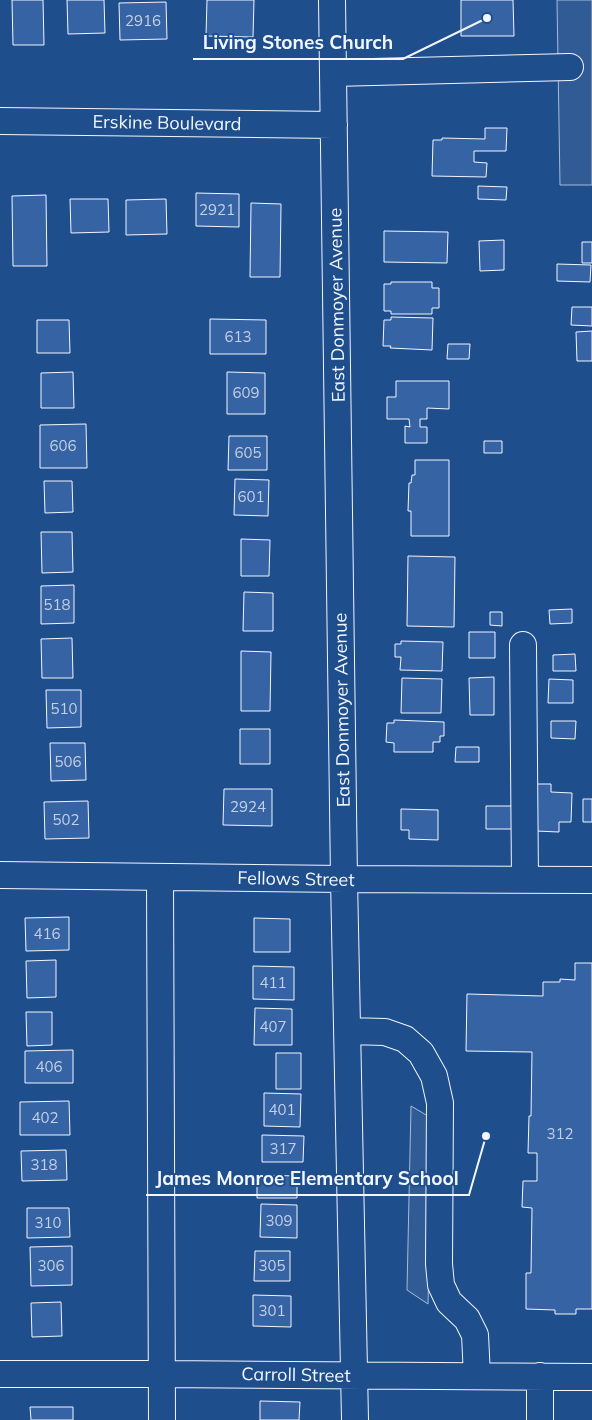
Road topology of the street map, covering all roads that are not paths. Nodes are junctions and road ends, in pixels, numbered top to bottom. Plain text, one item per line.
1 (332, 0) edge
2 (570, 67) dead end
3 (334, 73) junction
4 (0, 122) edge
5 (334, 125) junction
6 (524, 645) dead end
7 (0, 875) edge
8 (160, 877) junction
9 (524, 879) junction
10 (344, 880) junction
11 (592, 880) edge
12 (348, 1031) junction
13 (0, 1374) edge
14 (162, 1374) junction
15 (355, 1376) junction
16 (477, 1376) junction
17 (540, 1376) junction
18 (592, 1377) edge
19 (162, 1420) edge
20 (356, 1420) edge
21 (540, 1420) edge

1 - 3 street, East Donmoyer Avenue
2 - 3 street
3 - 5 street, East Donmoyer Avenue
4 - 5 street, Erskine Boulevard
5 - 10 street, East Donmoyer Avenue
6 - 9 street
7 - 8 street, Fellows Street
8 - 10 street, Fellows Street
8 - 14 street
9 - 10 street, Fellows Street
9 - 11 street, Fellows Street
10 - 12 street, East Donmoyer Avenue
12 - 15 street, East Donmoyer Avenue
12 - 16 street
13 - 14 street, Carroll Street
14 - 15 street, Carroll Street
14 - 19 street
15 - 16 street, Carroll Street
15 - 20 street, East Donmoyer Avenue
16 - 17 street, Carroll Street
17 - 18 street, Carroll Street
17 - 21 street

